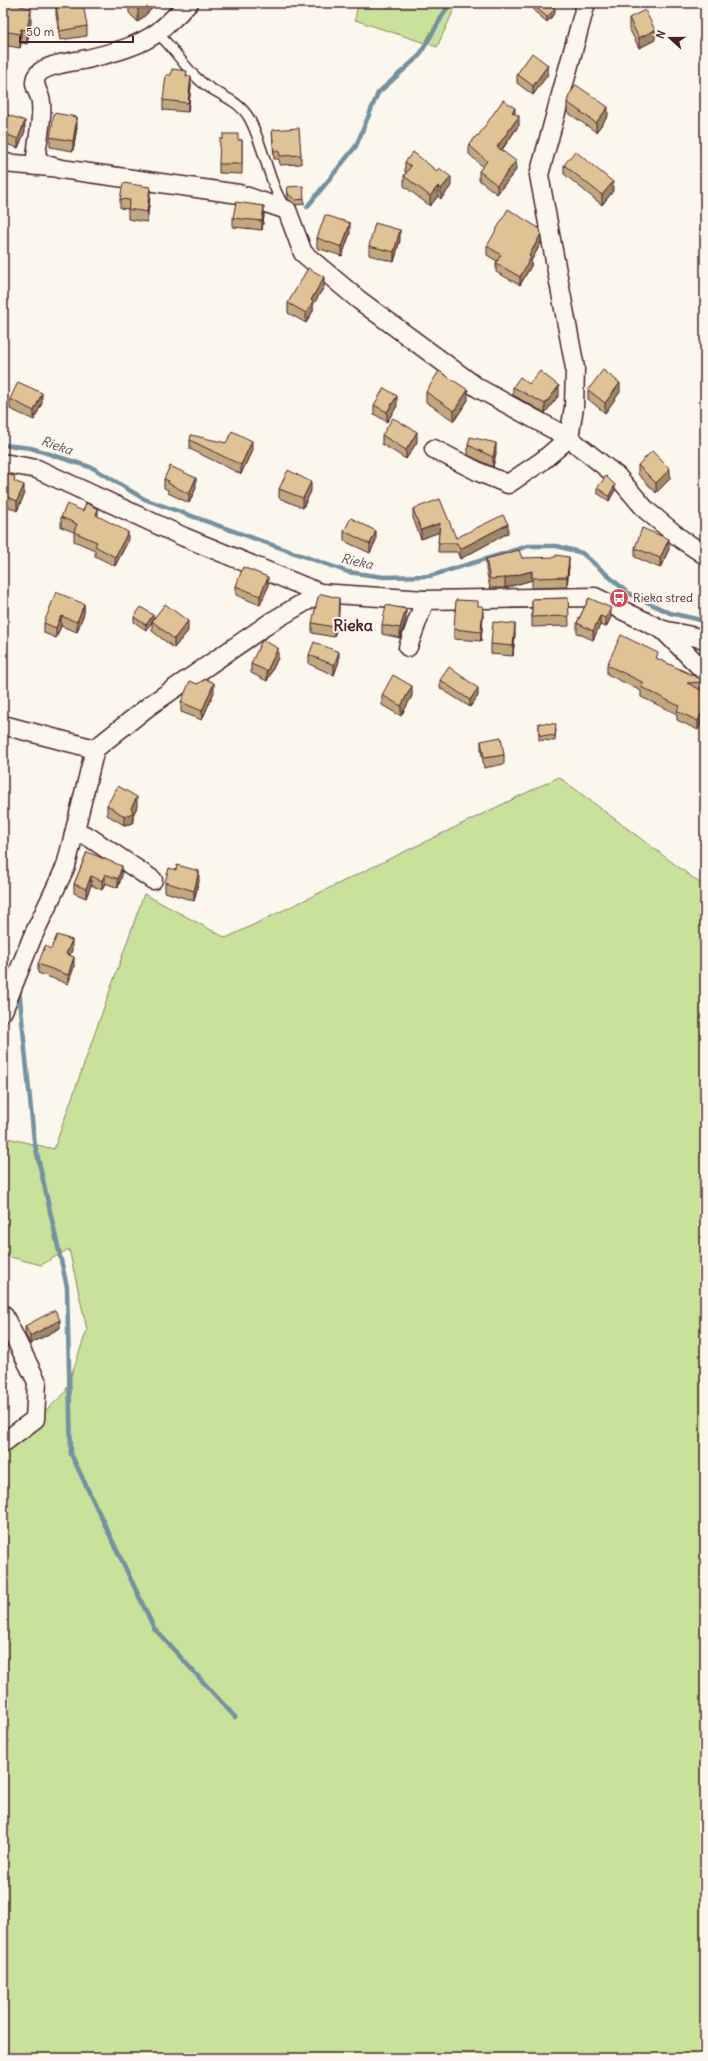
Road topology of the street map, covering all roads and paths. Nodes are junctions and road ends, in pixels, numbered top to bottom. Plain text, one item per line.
1 (189, 3) edge
2 (586, 3) edge
3 (157, 33) junction
4 (3, 163) edge
5 (54, 168) junction
6 (287, 210) junction
7 (569, 438) junction
8 (434, 449) dead end
9 (3, 463) edge
10 (705, 555) edge
11 (320, 593) junction
12 (425, 600) junction
13 (662, 630) junction
14 (705, 640) edge
15 (408, 648) dead end
16 (705, 672) edge
17 (3, 725) edge
18 (95, 749) junction
19 (75, 831) junction
20 (153, 880) dead end
21 (3, 1011) edge
22 (3, 1314) edge
23 (3, 1443) edge

1 - 3 street
2 - 7 street
3 - 5 street
3 - 6 lane
4 - 5 street
5 - 6 street
6 - 7 street
7 - 8 street
7 - 10 street
9 - 11 street
11 - 12 street
11 - 18 street
12 - 13 street
12 - 15 street
13 - 14 street
13 - 16 street
17 - 18 street
18 - 19 street
19 - 20 street
19 - 21 street
22 - 23 street

